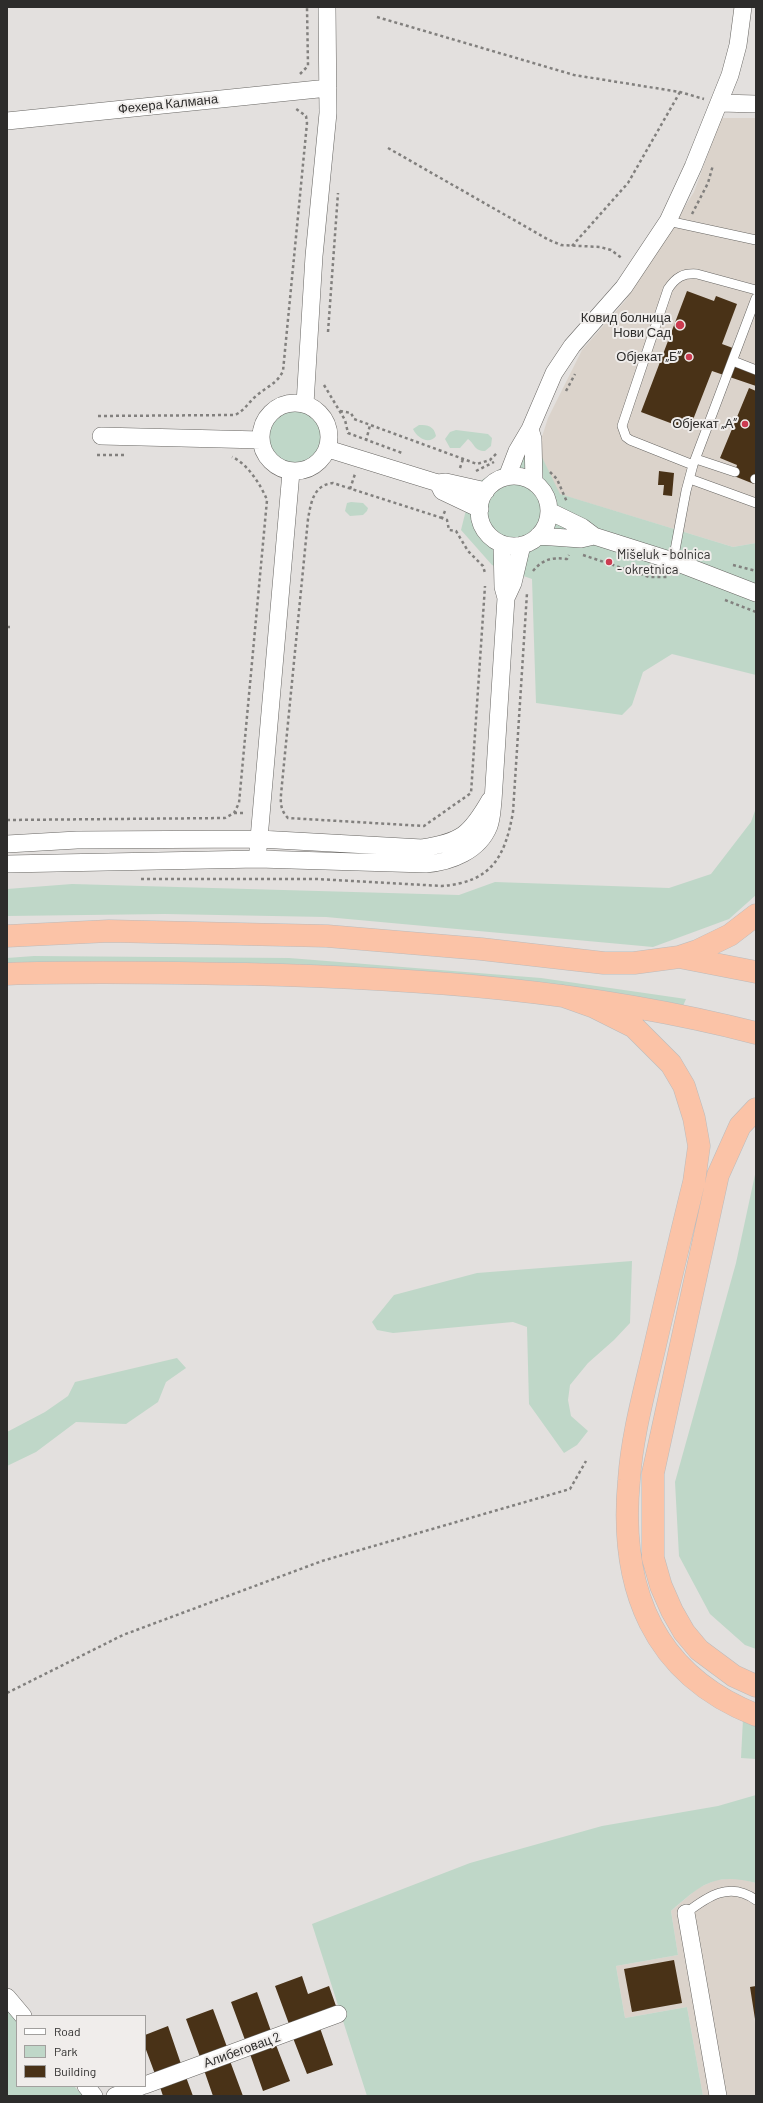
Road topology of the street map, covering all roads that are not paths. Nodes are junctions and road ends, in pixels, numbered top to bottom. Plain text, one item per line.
1 (327, 7) edge
2 (743, 7) edge
3 (328, 88) junction
4 (720, 103) junction
5 (756, 104) edge
6 (7, 121) edge
7 (668, 221) junction
8 (756, 240) edge
9 (756, 290) edge
10 (756, 298) edge
11 (733, 361) junction
12 (756, 370) edge
13 (305, 404) junction
14 (530, 429) junction
15 (101, 436) dead end
16 (261, 440) junction
17 (328, 449) junction
18 (695, 462) junction
19 (291, 472) junction
20 (735, 472) dead end
21 (507, 476) junction
22 (690, 479) junction
23 (534, 482) junction
24 (438, 483) junction
25 (486, 491) junction
26 (756, 503) edge
27 (480, 510) junction
28 (549, 511) junction
29 (538, 536) junction
30 (594, 536) junction
31 (502, 544) junction
32 (522, 545) junction
33 (672, 569) junction
34 (756, 594) edge
35 (506, 598) junction
36 (494, 793) junction
37 (259, 839) junction
38 (7, 844) edge
39 (258, 859) junction
40 (7, 864) edge
41 (756, 915) edge
42 (7, 936) edge
43 (679, 957) junction
44 (756, 972) edge
45 (7, 974) edge
46 (563, 996) junction
47 (756, 1033) edge
48 (756, 1109) edge
49 (756, 1686) edge
50 (756, 1715) edge
51 (756, 1900) edge
52 (686, 1913) joint
53 (7, 1998) edge
54 (338, 2014) dead end
55 (22, 2015) edge
56 (146, 2085) edge
57 (87, 2087) edge
58 (141, 2087) edge
59 (94, 2096) edge
60 (115, 2096) edge
61 (718, 2096) edge

1 - 3 street
2 - 4 street
3 - 6 street, Фехера Калмана
3 - 13 street
4 - 5 street
4 - 7 street
7 - 8 lane
7 - 14 street
9 - 18 lane
10 - 11 lane
11 - 12 lane
11 - 18 lane
13 - 16 street
13 - 17 street
14 - 21 street
14 - 23 street
15 - 16 street
16 - 19 street
17 - 19 street
17 - 24 street
18 - 20 lane
18 - 22 lane
19 - 37 street
21 - 23 street
21 - 25 street
22 - 26 lane
22 - 33 lane
23 - 28 street
24 - 25 street
24 - 27 street
25 - 27 street
27 - 31 street
28 - 29 street
28 - 30 street
29 - 30 street
29 - 32 street
30 - 33 street
31 - 32 street
31 - 35 street
32 - 35 street
33 - 34 street
35 - 36 street
36 - 37 street
36 - 39 street
37 - 38 street
37 - 39 street
39 - 40 street
41 - 43 highway
42 - 43 highway
43 - 44 highway
45 - 46 highway
46 - 47 highway
46 - 50 highway
48 - 49 highway
51 - 52 lane
52 - 61 street
53 - 55 street
54 - 56 street, Алибеговац 2
57 - 59 street
58 - 60 street, Алибеговац 2

